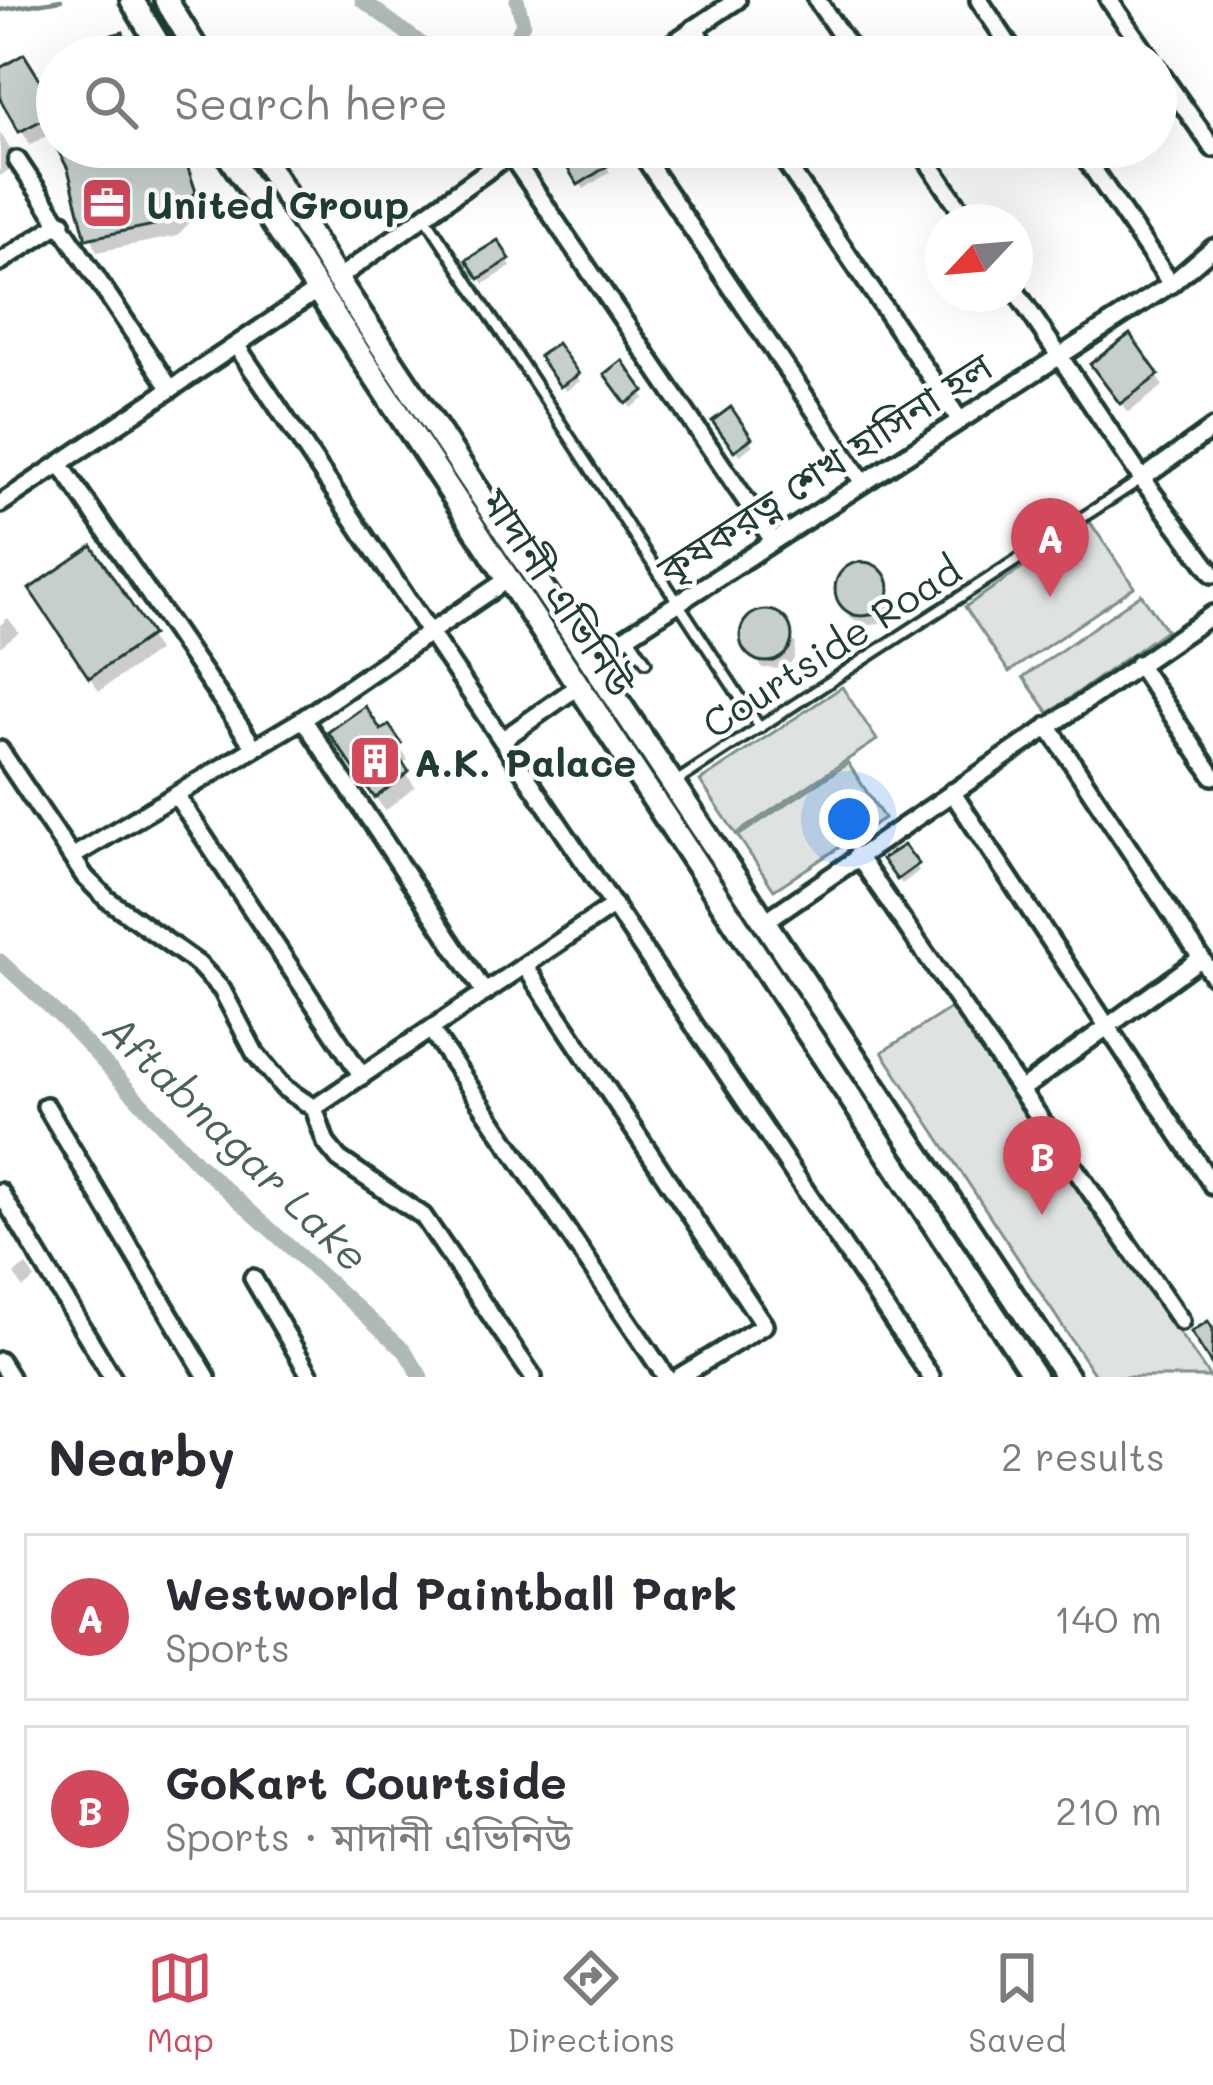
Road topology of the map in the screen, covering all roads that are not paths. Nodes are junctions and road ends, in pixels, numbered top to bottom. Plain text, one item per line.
1 (132, 0) edge
2 (166, 0) edge
3 (737, 0) edge
4 (817, 0) edge
5 (979, 0) edge
6 (1109, 0) edge
7 (694, 28) junction
8 (153, 36) edge
9 (188, 36) edge
10 (682, 36) edge
11 (700, 36) edge
12 (842, 36) edge
13 (1003, 36) edge
14 (1134, 36) edge
15 (1177, 97) edge
16 (1213, 148) edge
17 (17, 160) dead end
18 (237, 168) edge
19 (269, 168) edge
20 (490, 168) edge
21 (527, 168) edge
22 (651, 168) edge
23 (789, 168) edge
24 (932, 168) edge
25 (1092, 168) edge
26 (957, 204) edge
27 (424, 215) junction
28 (62, 222) junction
29 (1213, 248) edge
30 (0, 262) edge
31 (337, 279) junction
32 (1171, 284) junction
33 (316, 291) junction
34 (1030, 312) edge
35 (236, 345) junction
36 (1059, 355) junction
37 (171, 389) junction
38 (959, 419) junction
39 (1213, 428) edge
40 (60, 464) junction
41 (1142, 479) junction
42 (862, 482) junction
43 (0, 504) edge
44 (772, 539) junction
45 (1213, 574) edge
46 (508, 579) junction
47 (674, 602) junction
48 (1213, 614) edge
49 (433, 633) junction
50 (627, 634) junction
51 (590, 661) junction
52 (646, 662) dead end
53 (1138, 664) junction
54 (580, 685) junction
55 (303, 718) junction
56 (1048, 726) junction
57 (760, 728) junction
58 (502, 740) junction
59 (254, 747) junction
60 (0, 750) edge
61 (1213, 776) edge
62 (673, 784) junction
63 (952, 792) junction
64 (178, 798) junction
65 (654, 798) junction
66 (857, 855) junction
67 (72, 857) junction
68 (614, 905) junction
69 (767, 920) junction
70 (746, 938) junction
71 (1201, 958) junction
72 (525, 966) junction
73 (1213, 976) edge
74 (485, 993) junction
75 (1110, 1024) junction
76 (431, 1030) junction
77 (362, 1076) junction
78 (1021, 1090) junction
79 (46, 1106) dead end
80 (314, 1108) junction
81 (1213, 1186) edge
82 (0, 1192) edge
83 (253, 1278) dead end
84 (1181, 1321) dead end
85 (0, 1361) edge
86 (10, 1377) edge
87 (112, 1377) edge
88 (207, 1377) edge
89 (311, 1377) edge
90 (533, 1377) edge
91 (666, 1377) edge
92 (679, 1377) edge
93 (932, 1377) edge
94 (1035, 1377) edge
95 (1067, 1377) edge

1 - 8 main road
2 - 9 main road
3 - 7 street
4 - 12 street
5 - 13 street
6 - 14 street
7 - 10 street
7 - 11 street
15 - 16 street
17 - 28 street
18 - 33 main road, মাদানী এভিনিউ
19 - 31 main road, মাদানী এভিনিউ
20 - 27 street
21 - 44 street
22 - 42 street
23 - 38 street
24 - 26 street
25 - 32 street
27 - 31 street
27 - 47 lane
28 - 30 street
28 - 37 street
29 - 32 street, কৃষকরত্ন শেখ হাসিনা হল
31 - 51 main road, মাদানী এভিনিউ
32 - 36 street, কৃষকরত্ন শেখ হাসিনা হল
33 - 35 street
33 - 46 main road, মাদানী এভিনিউ
34 - 36 street
35 - 37 street
35 - 49 street
36 - 38 street, কৃষকরত্ন শেখ হাসিনা হল
36 - 41 street
37 - 40 street
38 - 42 street, কৃষকরত্ন শেখ হাসিনা হল
39 - 41 street
40 - 43 street
40 - 59 street
41 - 45 street
41 - 57 lane, Courtside Road
42 - 44 street, কৃষকরত্ন শেখ হাসিনা হল
44 - 47 street, কৃষকরত্ন শেখ হাসিনা হল
46 - 49 street
46 - 54 main road, মাদানী এভিনিউ
47 - 50 street, কৃষকরত্ন শেখ হাসিনা হল
47 - 57 lane
48 - 53 street
49 - 55 street
49 - 58 street
50 - 51 street, কৃষকরত্ন শেখ হাসিনা হল
50 - 52 lane
51 - 62 main road, মাদানী এভিনিউ
53 - 56 street
53 - 61 street
54 - 58 street
54 - 65 main road, মাদানী এভিনিউ
55 - 59 street
55 - 74 street
56 - 63 street
56 - 71 street
57 - 62 lane, Courtside Road
58 - 68 street
59 - 64 street
60 - 67 street
62 - 65 main road
62 - 69 main road, মাদানী এভিনিউ
63 - 66 street
63 - 75 street
64 - 67 street
64 - 77 street
65 - 70 main road, মাদানী এভিনিউ
66 - 69 street
66 - 78 street
67 - 80 street
68 - 72 street
68 - 93 street
69 - 70 main road
69 - 95 main road, মাদানী এভিনিউ
70 - 94 main road, মাদানী এভিনিউ
71 - 73 street
71 - 75 street
72 - 74 street
72 - 92 street
74 - 76 street
75 - 78 street
75 - 81 street
76 - 77 street
76 - 91 street
77 - 80 street
78 - 84 street
79 - 88 street
80 - 90 street
82 - 87 street
83 - 89 street
85 - 86 street

